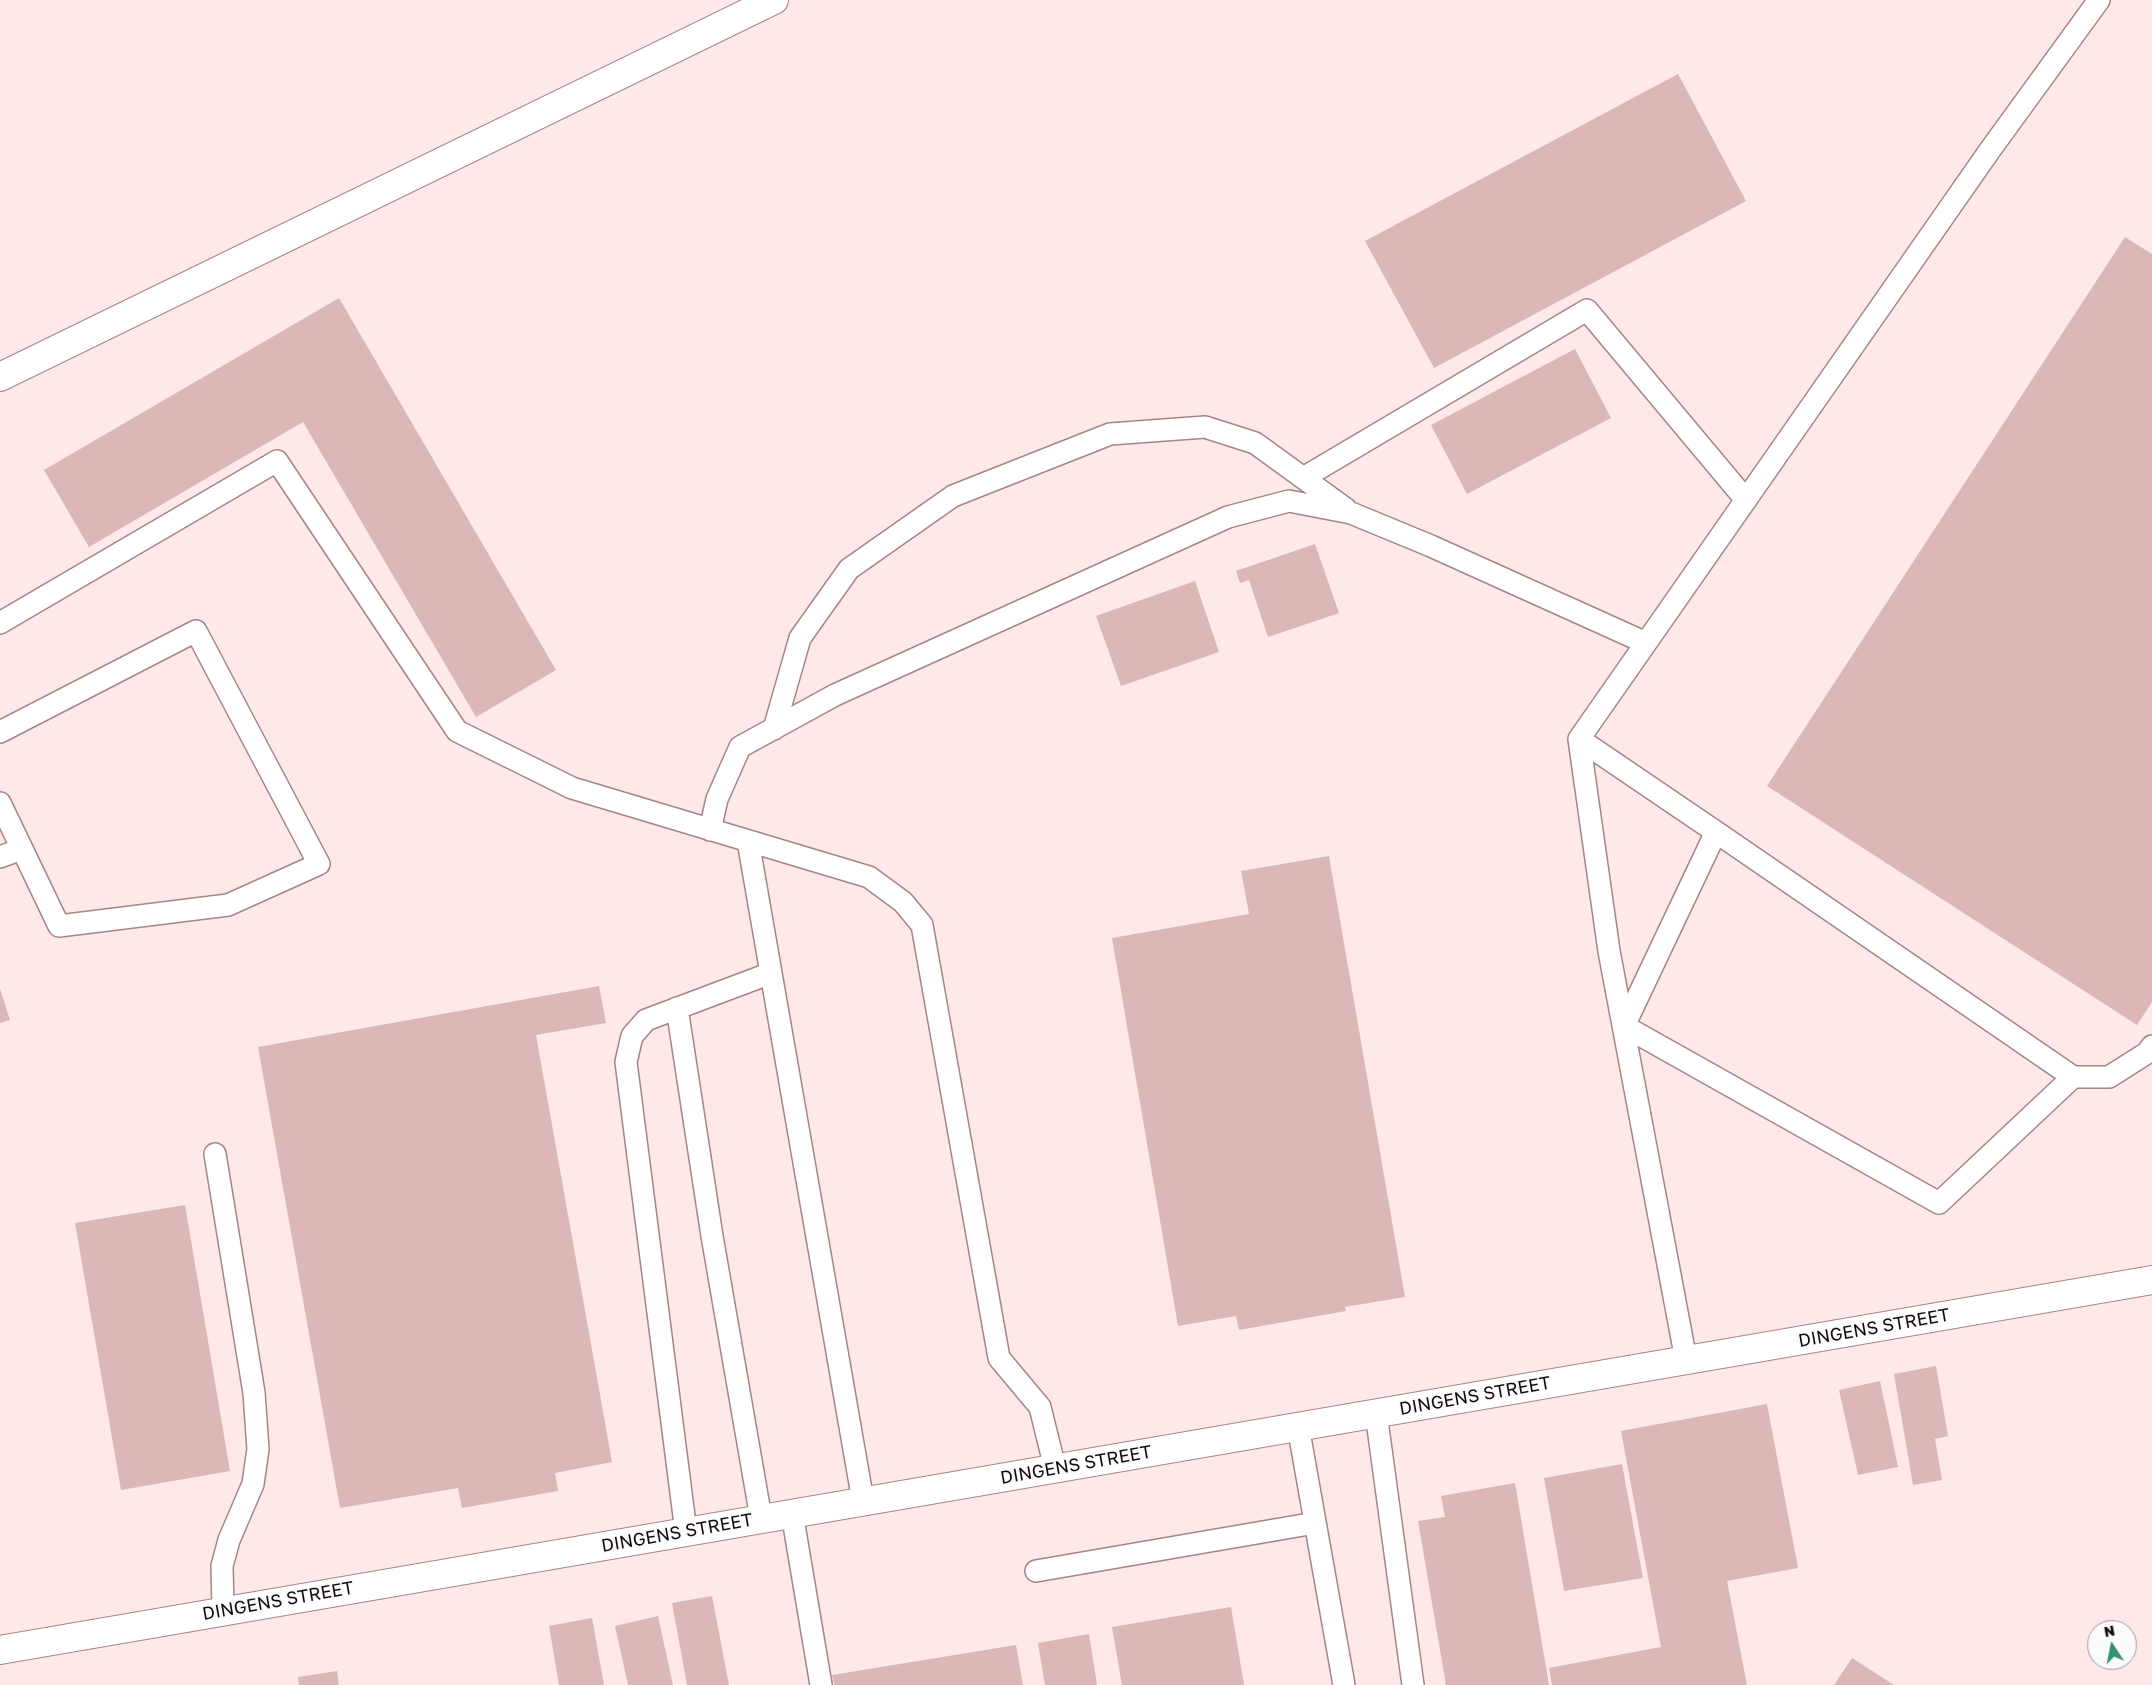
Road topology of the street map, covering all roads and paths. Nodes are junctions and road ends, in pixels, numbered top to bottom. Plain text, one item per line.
1 (774, 0) edge
2 (2099, 0) edge
3 (0, 377) edge
4 (1303, 478) junction
5 (1746, 500) junction
6 (1351, 513) junction
7 (0, 623) edge
8 (1646, 644) junction
9 (774, 728) junction
10 (0, 732) edge
11 (1579, 739) junction
12 (0, 803) edge
13 (710, 830) junction
14 (1716, 832) junction
15 (748, 841) junction
16 (22, 849) junction
17 (0, 857) edge
18 (771, 973) junction
19 (677, 1008) junction
20 (1624, 1026) junction
21 (2152, 1046) edge
22 (2073, 1077) junction
23 (215, 1154) dead end
24 (2152, 1280) edge
25 (1686, 1360) junction
26 (1376, 1413) junction
27 (1298, 1426) junction
28 (1055, 1468) junction
29 (863, 1501) junction
30 (792, 1513) junction
31 (761, 1518) junction
32 (1315, 1523) junction
33 (686, 1532) junction
34 (1036, 1571) dead end
35 (223, 1611) junction
36 (0, 1650) edge
37 (821, 1685) edge
38 (1344, 1685) edge
39 (1413, 1685) edge

1 - 3 street
2 - 5 lane
4 - 5 lane
4 - 6 lane
4 - 9 lane
5 - 8 lane
6 - 8 lane
6 - 9 lane
7 - 13 lane
8 - 11 lane
9 - 13 lane
10 - 16 lane
11 - 14 lane
11 - 20 lane
12 - 16 lane
13 - 15 lane
14 - 20 lane
14 - 22 lane
15 - 18 lane
15 - 28 lane
16 - 17 lane
18 - 19 lane
18 - 29 lane
19 - 31 lane
19 - 33 lane
20 - 22 lane
20 - 25 lane
21 - 22 lane
23 - 35 lane
24 - 25 street, DINGENS STREET
25 - 26 street, DINGENS STREET
26 - 27 street, DINGENS STREET
26 - 39 lane
27 - 28 street, DINGENS STREET
27 - 32 lane
28 - 29 street, DINGENS STREET
29 - 30 street, DINGENS STREET
30 - 31 street, DINGENS STREET
30 - 37 lane
31 - 33 street, DINGENS STREET
32 - 34 lane
32 - 38 lane
33 - 35 street, DINGENS STREET
35 - 36 street, DINGENS STREET

